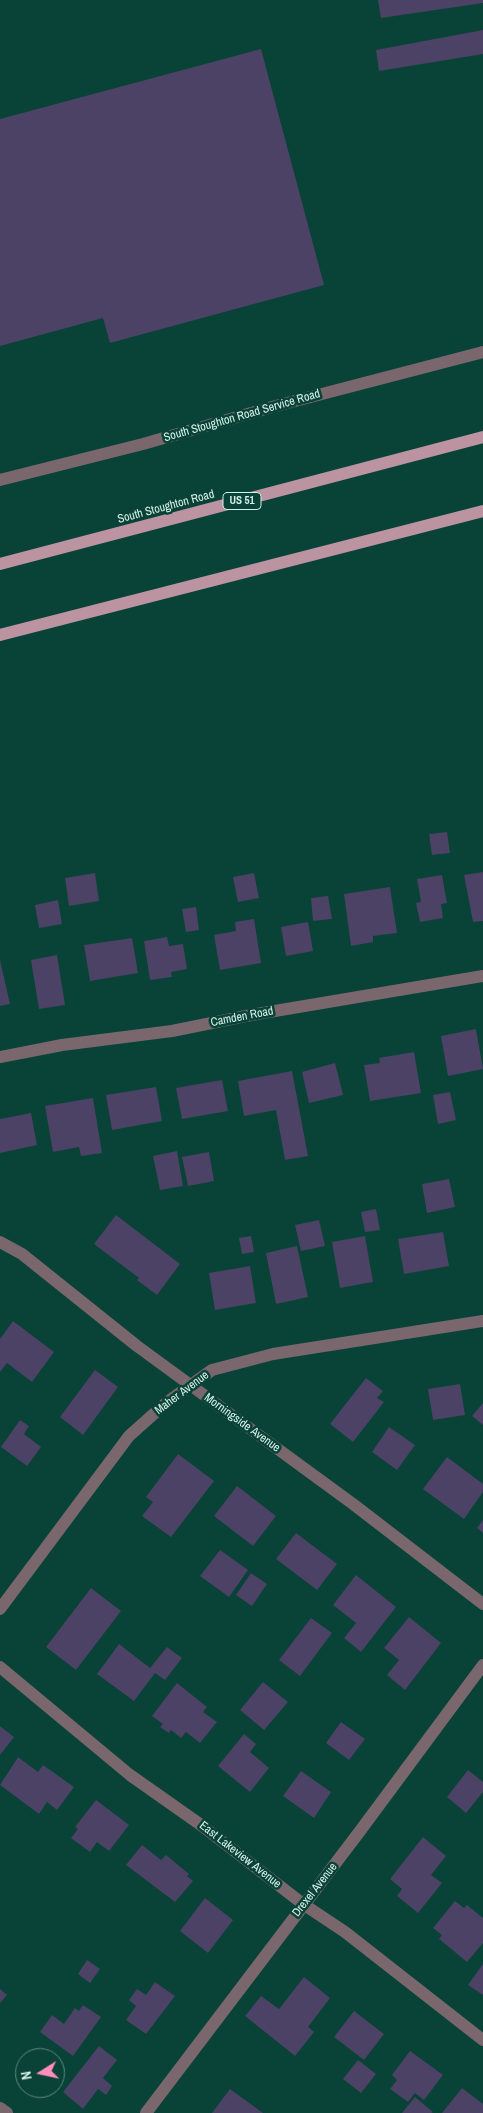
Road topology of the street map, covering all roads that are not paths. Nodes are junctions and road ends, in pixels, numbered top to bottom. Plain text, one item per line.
1 (483, 352) edge
2 (483, 438) edge
3 (0, 480) edge
4 (483, 511) edge
5 (0, 564) edge
6 (0, 635) edge
7 (483, 976) edge
8 (0, 1057) edge
9 (0, 1242) edge
10 (483, 1321) edge
11 (189, 1384) junction
12 (483, 1604) edge
13 (0, 1609) edge
14 (483, 1665) edge
15 (0, 1667) edge
16 (303, 1904) junction
17 (483, 2040) edge
18 (0, 2108) edge
19 (7, 2113) edge
20 (146, 2113) edge

1 - 3 street, South Stoughton Road Service Road
2 - 5 main road, South Stoughton Road / US 51
4 - 6 main road
7 - 8 street, Camden Road
9 - 11 street, Morningside Avenue
10 - 11 street, Maher Avenue
11 - 12 street, Morningside Avenue
11 - 13 street, Maher Avenue
14 - 16 street, Drexel Avenue
15 - 16 street, East Lakeview Avenue
16 - 17 street, East Lakeview Avenue
16 - 20 street, Drexel Avenue
18 - 19 street

